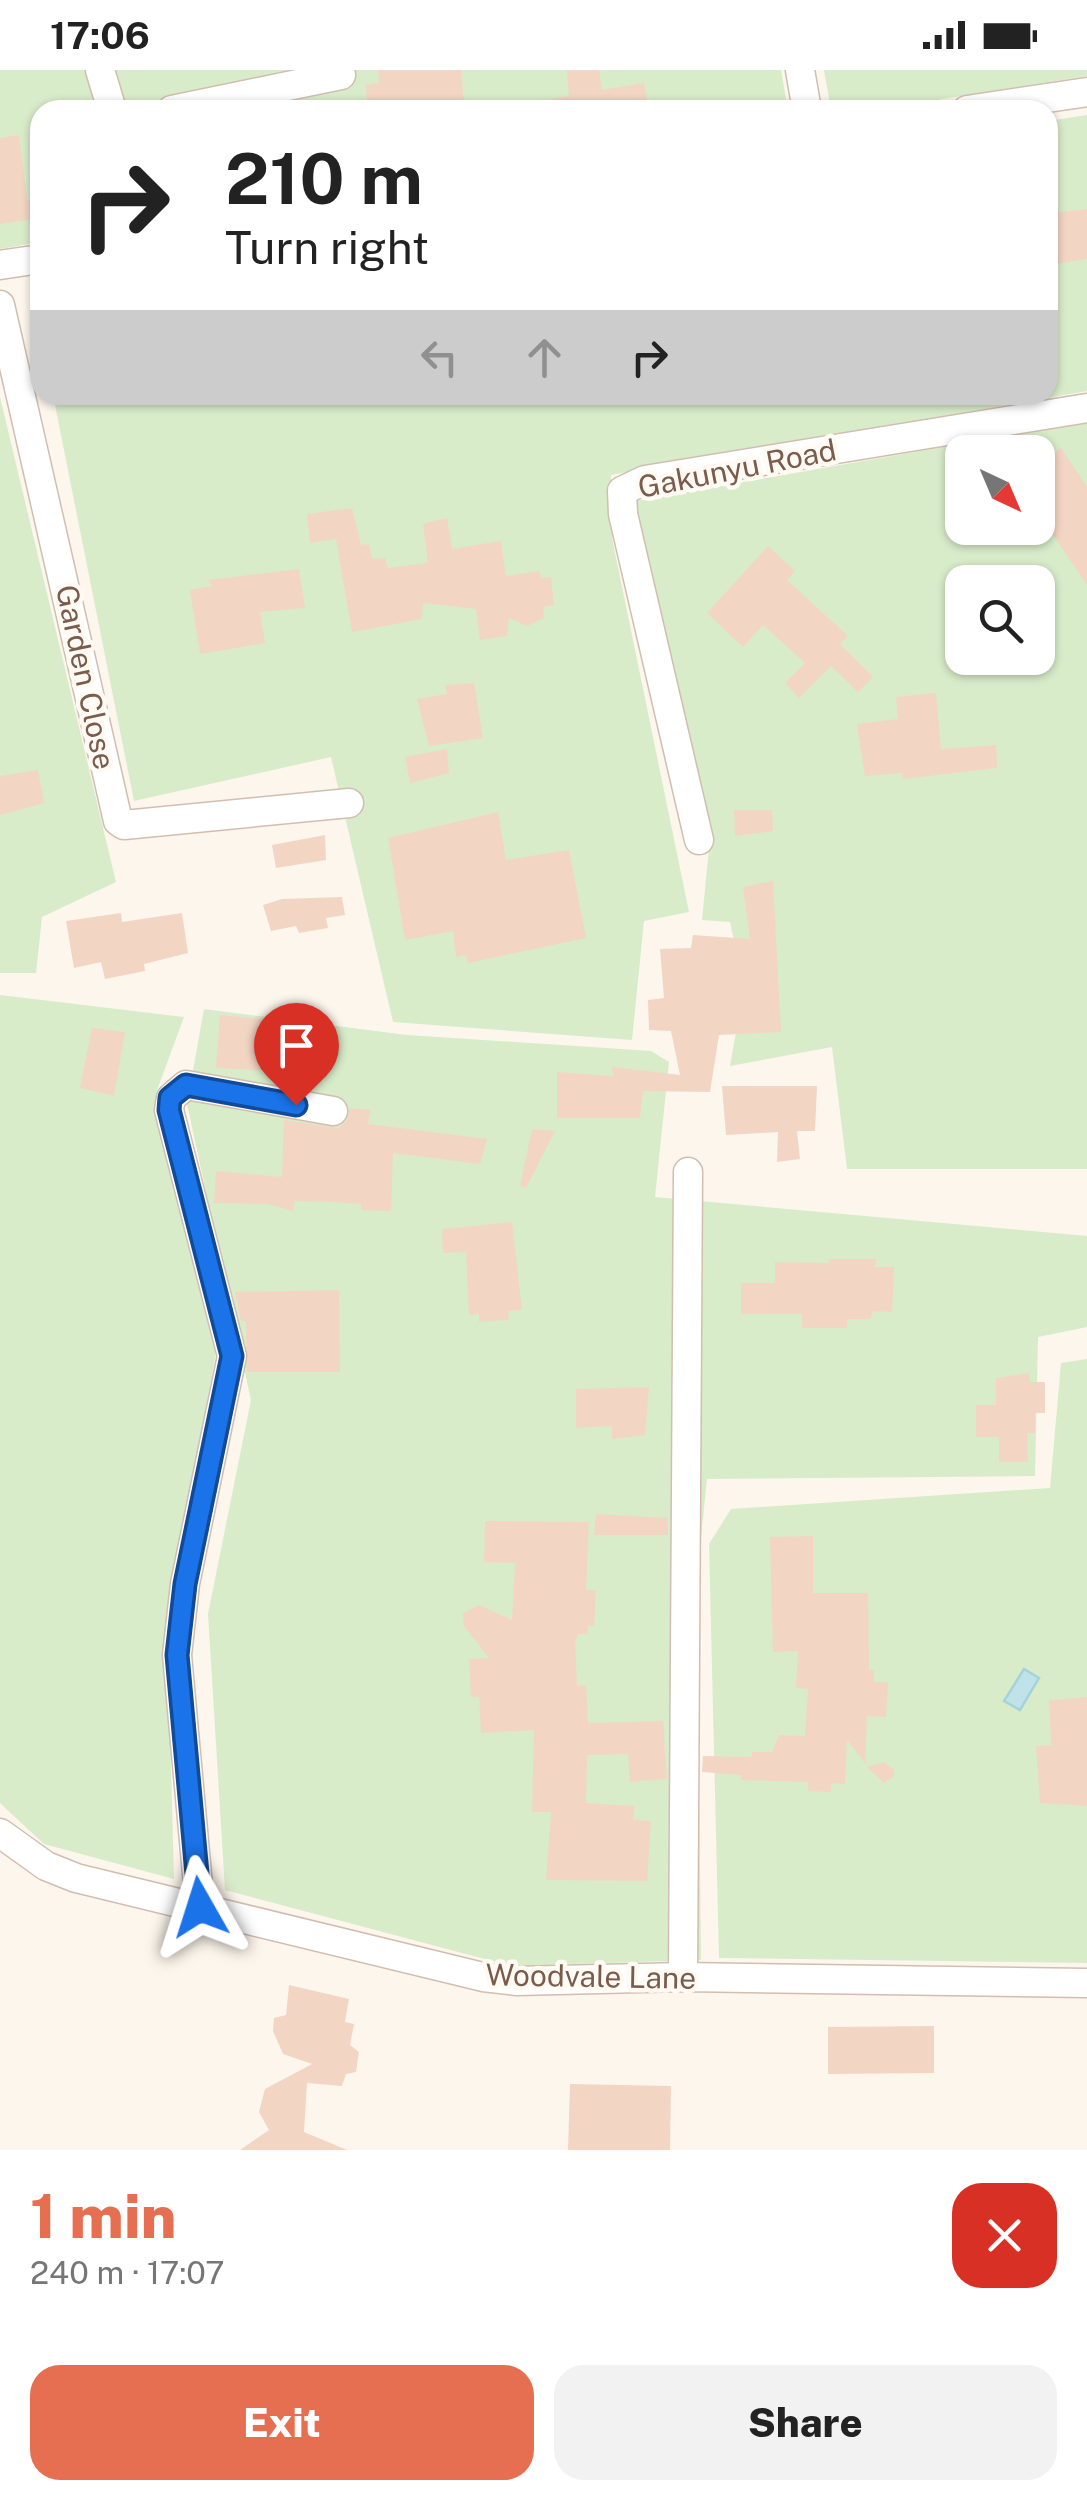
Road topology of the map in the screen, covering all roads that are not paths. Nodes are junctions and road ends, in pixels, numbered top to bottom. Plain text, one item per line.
1 (100, 70) edge
2 (800, 70) edge
3 (341, 75) dead end
4 (1087, 92) edge
5 (109, 100) edge
6 (220, 100) edge
7 (804, 100) edge
8 (1034, 100) edge
9 (30, 260) edge
10 (0, 265) edge
11 (0, 305) edge
12 (1087, 408) edge
13 (349, 803) dead end
14 (699, 840) dead end
15 (333, 1111) dead end
16 (688, 1172) dead end
17 (0, 1833) edge
18 (200, 1907) junction
19 (684, 1977) junction
20 (1087, 1983) edge

1 - 5 street
2 - 7 street
3 - 6 street
4 - 8 street
9 - 10 street
11 - 13 street, Garden Close
12 - 14 street, Gakunyu Road
15 - 18 street
16 - 19 street
17 - 18 street, Woodvale Lane
18 - 19 street, Woodvale Lane
19 - 20 street, Woodvale Lane

